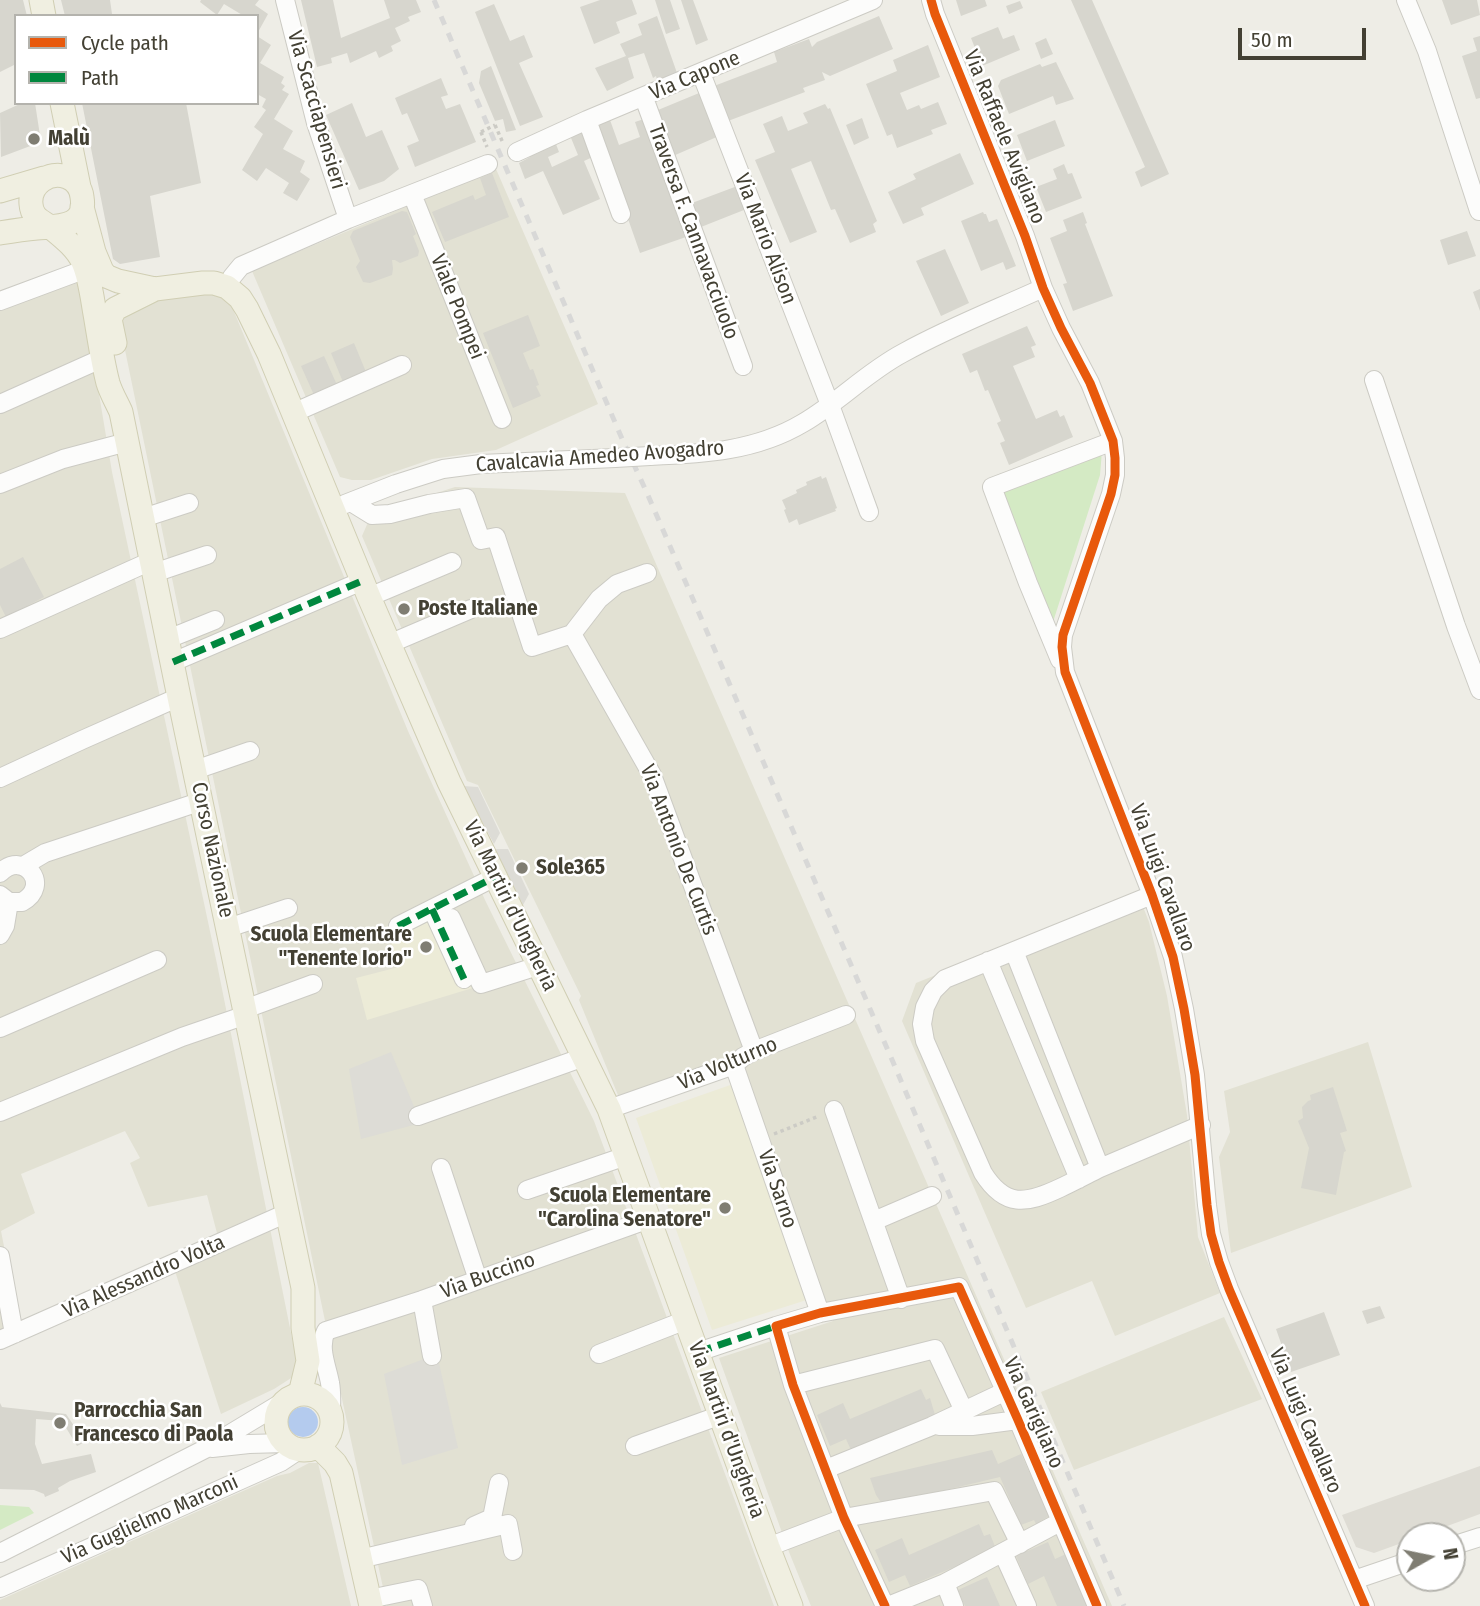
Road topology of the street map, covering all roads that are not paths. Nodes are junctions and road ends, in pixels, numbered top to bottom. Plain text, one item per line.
1 (285, 0) edge
2 (873, 0) edge
3 (931, 0) edge
4 (1406, 0) edge
5 (847, 5) edge
6 (701, 73) junction
7 (643, 97) junction
8 (64, 111) edge
9 (587, 120) junction
10 (516, 152) dead end
11 (488, 164) dead end
12 (48, 177) junction
13 (0, 191) edge
14 (412, 194) junction
15 (80, 197) junction
16 (1479, 211) edge
17 (621, 214) dead end
18 (348, 219) junction
19 (51, 227) junction
20 (0, 233) edge
21 (86, 269) junction
22 (228, 287) junction
23 (1043, 288) junction
24 (155, 289) junction
25 (0, 300) edge
26 (103, 358) junction
27 (402, 365) dead end
28 (743, 366) dead end
29 (1374, 380) dead end
30 (0, 404) edge
31 (830, 405) junction
32 (121, 412) junction
33 (293, 413) junction
34 (502, 419) dead end
35 (1113, 441) junction
36 (127, 442) junction
37 (0, 484) edge
38 (189, 503) dead end
39 (342, 505) junction
40 (869, 512) dead end
41 (143, 518) junction
42 (206, 555) dead end
43 (452, 562) dead end
44 (153, 567) junction
45 (647, 573) dead end
46 (365, 589) junction
47 (471, 609) dead end
48 (215, 620) dead end
49 (0, 629) edge
50 (572, 634) junction
51 (389, 643) junction
52 (170, 650) junction
53 (1065, 671) junction
54 (1480, 690) edge
55 (179, 697) junction
56 (250, 751) dead end
57 (195, 770) junction
58 (0, 779) edge
59 (202, 801) junction
60 (23, 866) junction
61 (0, 873) edge
62 (495, 877) junction
63 (1152, 895) junction
64 (5, 899) edge
65 (288, 908) dead end
66 (432, 909) junction
67 (451, 918) dead end
68 (398, 926) dead end
69 (228, 929) junction
70 (0, 935) edge
71 (1014, 951) junction
72 (157, 960) dead end
73 (988, 961) junction
74 (538, 966) junction
75 (464, 979) dead end
76 (313, 984) dead end
77 (246, 1012) junction
78 (846, 1015) dead end
79 (0, 1028) edge
80 (754, 1051) junction
81 (584, 1057) junction
82 (734, 1065) junction
83 (609, 1109) junction
84 (834, 1110) road end
85 (0, 1112) edge
86 (418, 1116) dead end
87 (1200, 1125) junction
88 (626, 1156) junction
89 (442, 1168) dead end
90 (1100, 1168) junction
91 (1079, 1179) junction
92 (527, 1190) dead end
93 (932, 1196) dead end
94 (287, 1213) junction
95 (649, 1219) junction
96 (874, 1221) junction
97 (0, 1256) edge
98 (478, 1280) junction
99 (303, 1288) junction
100 (901, 1299) junction
101 (422, 1300) junction
102 (820, 1313) junction
103 (686, 1320) junction
104 (776, 1326) junction
105 (326, 1331) junction
106 (7, 1337) edge
107 (698, 1352) junction
108 (599, 1354) dead end
109 (432, 1356) dead end
110 (793, 1385) junction
111 (1004, 1392) junction
112 (292, 1398) junction
113 (964, 1411) junction
114 (331, 1413) junction
115 (721, 1415) junction
116 (1018, 1420) junction
117 (932, 1426) junction
118 (301, 1446) junction
119 (635, 1446) dead end
120 (205, 1449) junction
121 (826, 1469) junction
122 (499, 1483) dead end
123 (844, 1518) junction
124 (1060, 1522) junction
125 (459, 1535) junction
126 (1020, 1544) junction
127 (768, 1547) junction
128 (513, 1551) dead end
129 (0, 1553) edge
130 (1003, 1553) junction
131 (360, 1559) junction
132 (1396, 1566) edge
133 (1354, 1580) junction
134 (945, 1584) junction
135 (0, 1588) edge
136 (370, 1603) edge
137 (423, 1606) edge
138 (791, 1606) edge
139 (887, 1606) edge
140 (954, 1606) edge
141 (1027, 1606) edge
142 (1097, 1606) edge
143 (1365, 1606) edge

1 - 18 street, Via Scacciapensieri
2 - 5 street, Via Capone
3 - 23 street, Via Raffaele Avigliano
4 - 16 street
5 - 6 street, Via Capone
6 - 7 street, Via Capone
6 - 31 street, Via Mario Alison
7 - 9 street, Via Capone
7 - 28 street, Traversa F. Cannavacciuolo
8 - 12 main road
8 - 15 main road
9 - 10 street, Via Capone
9 - 17 street
11 - 14 street
12 - 13 main road
12 - 15 main road
12 - 19 main road
14 - 18 street
14 - 34 street, Viale Pompei
15 - 19 main road
15 - 24 main road
18 - 22 street
19 - 20 main road
19 - 21 main road, Corso Nazionale
21 - 25 street
21 - 26 main road, Corso Nazionale
22 - 24 main road
22 - 33 main road, Via Martiri d'Ungheria
23 - 31 street, Cavalcavia Amedeo Avogadro
23 - 35 street, Via Luigi Cavallaro
24 - 32 main road, Corso Nazionale
26 - 30 street
26 - 32 main road, Corso Nazionale
27 - 33 street
29 - 54 street
31 - 39 street, Cavalcavia Amedeo Avogadro, bridge
31 - 40 street, Via Mario Alison
32 - 36 main road, Corso Nazionale
33 - 39 main road, Via Martiri d'Ungheria
35 - 53 street, Via Luigi Cavallaro
35 - 53 street
36 - 37 street
36 - 41 main road, Corso Nazionale
38 - 41 street
39 - 46 main road, Via Martiri d'Ungheria
39 - 50 street
41 - 44 main road, Corso Nazionale
42 - 44 street
43 - 46 street
44 - 49 street
44 - 52 main road, Corso Nazionale
45 - 50 street
46 - 51 main road, Via Martiri d'Ungheria
46 - 52 street
47 - 51 street
48 - 52 street
50 - 80 street, Via Antonio De Curtis
51 - 62 main road, Via Martiri d'Ungheria
52 - 55 main road, Corso Nazionale
53 - 63 street, Via Luigi Cavallaro
55 - 57 main road, Corso Nazionale
55 - 58 street
56 - 57 street
57 - 59 main road, Corso Nazionale
59 - 60 street
59 - 69 main road, Corso Nazionale
60 - 61 street
60 - 64 street
62 - 66 street
62 - 74 main road, Via Martiri d'Ungheria
63 - 71 street
63 - 87 street, Via Luigi Cavallaro
64 - 70 street
65 - 69 street
66 - 68 street
66 - 75 street
67 - 74 street
69 - 77 main road, Corso Nazionale
71 - 73 street
71 - 90 street
72 - 79 street
73 - 91 street
73 - 91 street
74 - 81 main road, Via Martiri d'Ungheria
76 - 77 street
77 - 85 street
77 - 94 main road, Corso Nazionale
78 - 80 street, Via Volturno
80 - 82 street, Via Volturno
81 - 83 main road, Via Martiri d'Ungheria
81 - 86 street
82 - 83 street, Via Volturno
82 - 102 street, Via Sarno
83 - 88 main road, Via Martiri d'Ungheria
84 - 96 street
87 - 90 street
87 - 133 street, Via Luigi Cavallaro
88 - 92 street
88 - 95 main road, Via Martiri d'Ungheria
89 - 98 street
90 - 91 street
93 - 96 street
94 - 99 main road, Corso Nazionale
94 - 106 street, Via Alessandro Volta
95 - 98 street, Via Buccino
95 - 103 main road, Via Martiri d'Ungheria
96 - 100 street
97 - 106 street
98 - 101 street, Via Buccino
99 - 105 street, Corso Nazionale
99 - 112 main road, Corso Nazionale
100 - 102 street
100 - 111 street, Via Garigliano
101 - 105 street, Via Buccino
101 - 109 street
102 - 104 street
103 - 107 main road, Via Martiri d'Ungheria
103 - 108 street
104 - 107 street
104 - 110 street
105 - 114 street, Corso Nazionale
107 - 115 main road, Via Martiri d'Ungheria
110 - 113 street
110 - 121 street
111 - 113 street
111 - 116 street, Via Garigliano
112 - 114 main road
112 - 118 main road, Corso Nazionale
112 - 120 street
113 - 117 street
114 - 118 main road, Corso Nazionale
115 - 119 street
115 - 127 main road, Via Martiri d'Ungheria
116 - 117 street
116 - 124 street, Via Garigliano
117 - 121 street
118 - 120 street
118 - 131 main road, Corso Nazionale
118 - 135 street, Via Guglielmo Marconi
120 - 129 street
121 - 123 street
122 - 125 street
123 - 126 street
123 - 127 street
123 - 139 street
124 - 126 street
124 - 142 street, Via Garigliano
125 - 128 street
125 - 131 street
126 - 130 street
127 - 138 main road, Via Martiri d'Ungheria
130 - 134 street
130 - 141 street
131 - 136 main road, Corso Nazionale
132 - 133 street
133 - 143 street, Via Luigi Cavallaro
134 - 139 street
134 - 140 street
136 - 137 street

